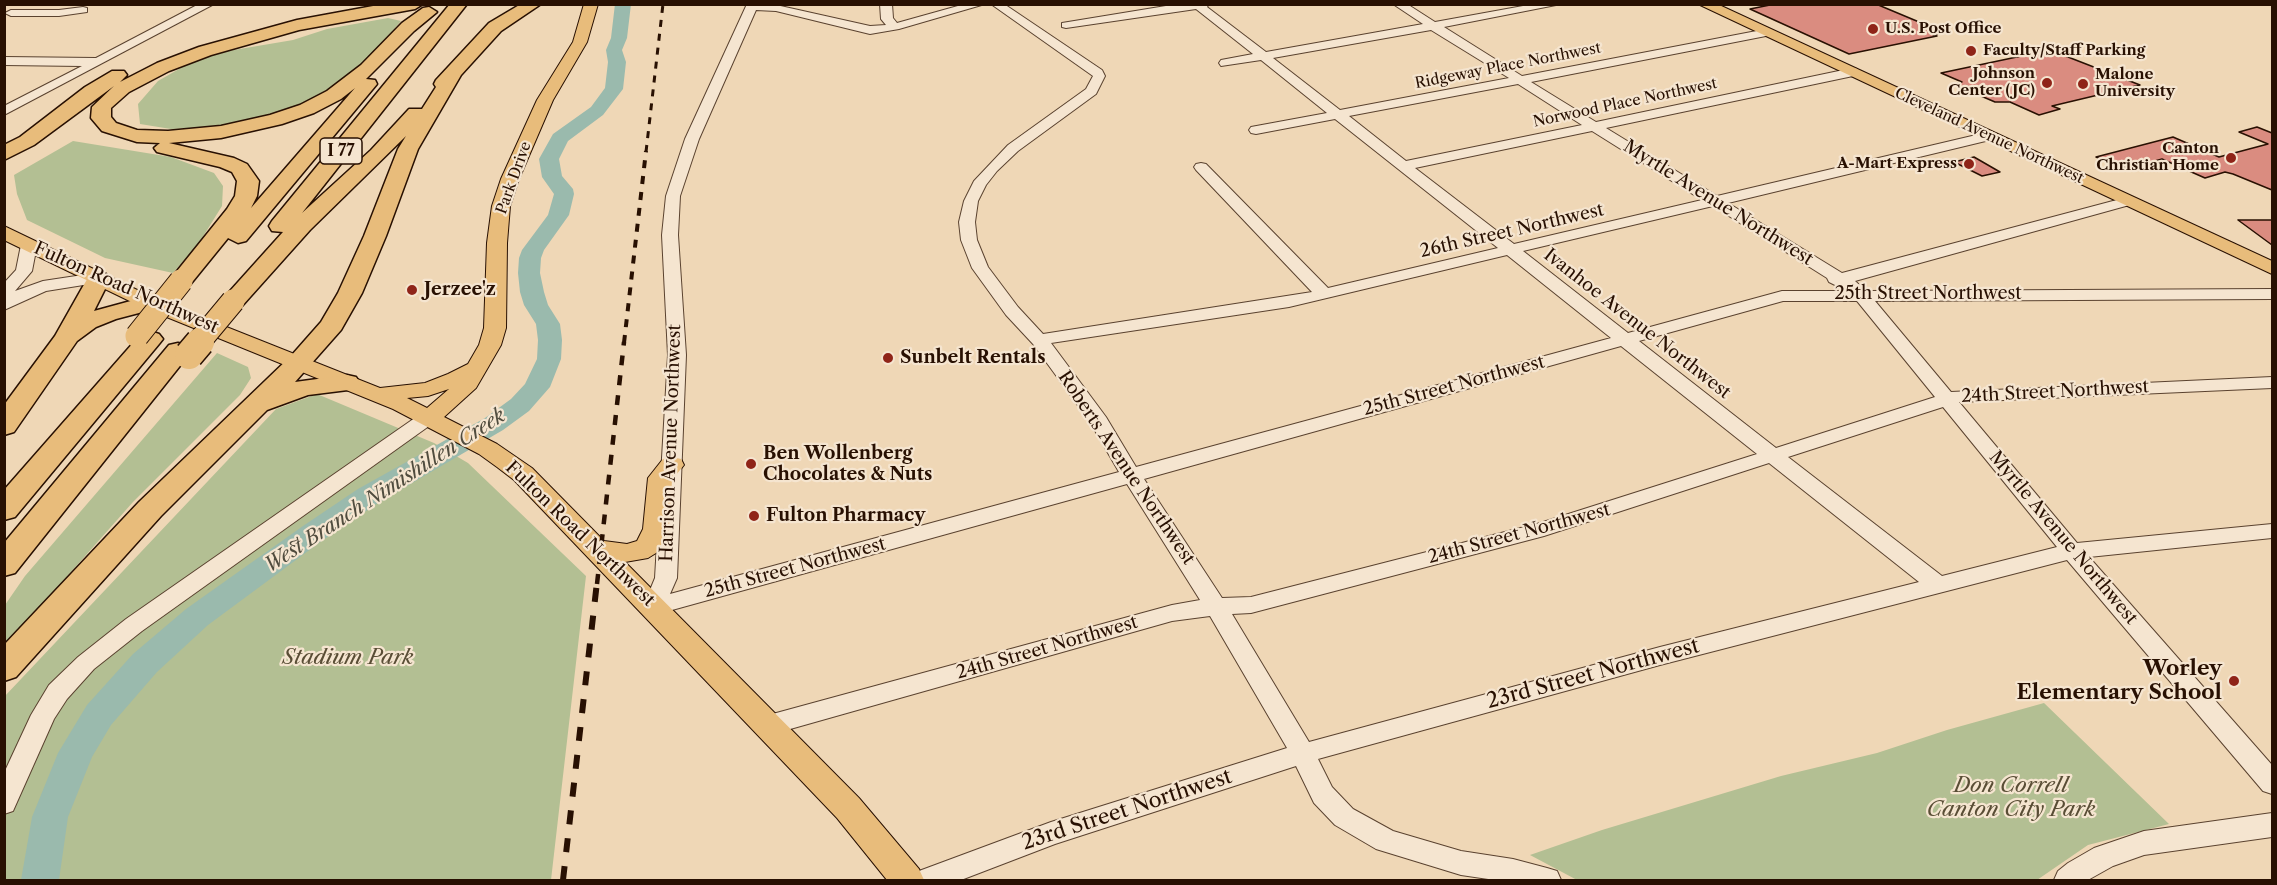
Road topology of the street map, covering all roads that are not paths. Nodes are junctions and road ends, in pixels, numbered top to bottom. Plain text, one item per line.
1 (28, 4) edge
2 (208, 4) edge
3 (318, 4) edge
4 (358, 4) edge
5 (376, 4) edge
6 (459, 4) edge
7 (533, 4) edge
8 (591, 4) edge
9 (886, 4) edge
10 (980, 4) edge
11 (996, 4) edge
12 (1398, 4) edge
13 (1556, 4) edge
14 (1705, 4) edge
15 (753, 5) edge
16 (1201, 5) edge
17 (428, 7) edge
18 (83, 10) dead end
19 (8, 15) edge
20 (1066, 25) dead end
21 (1433, 26) junction
22 (896, 27) junction
23 (1767, 33) junction
24 (202, 41) junction
25 (1262, 56) junction
26 (4, 61) edge
27 (99, 62) junction
28 (1225, 63) dead end
29 (456, 70) junction
30 (1853, 72) junction
31 (1521, 80) junction
32 (4, 111) edge
33 (1338, 115) junction
34 (1595, 126) junction
35 (1256, 130) dead end
36 (1989, 136) junction
37 (4, 154) edge
38 (1404, 166) junction
39 (1201, 167) dead end
40 (1717, 201) junction
41 (2128, 201) junction
42 (4, 232) edge
43 (29, 245) junction
44 (1511, 250) junction
45 (2272, 268) edge
46 (1841, 278) junction
47 (97, 279) junction
48 (188, 284) junction
49 (5, 293) edge
50 (23, 293) junction
51 (1324, 294) junction
52 (1860, 294) junction
53 (2272, 294) edge
54 (1782, 296) junction
55 (228, 299) junction
56 (149, 303) junction
57 (4, 305) edge
58 (67, 337) junction
59 (1625, 339) junction
60 (1039, 340) junction
61 (300, 362) junction
62 (481, 363) junction
63 (2272, 382) edge
64 (347, 383) junction
65 (377, 394) junction
66 (1948, 399) junction
67 (246, 416) junction
68 (434, 420) junction
69 (4, 426) edge
70 (1775, 456) junction
71 (672, 465) junction
72 (1131, 475) junction
73 (4, 510) edge
74 (2272, 531) edge
75 (597, 549) junction
76 (2072, 551) junction
77 (4, 565) edge
78 (1938, 585) junction
79 (654, 607) junction
80 (1216, 608) junction
81 (4, 668) edge
82 (769, 725) junction
83 (1302, 754) junction
84 (2272, 783) edge
85 (4, 803) edge
86 (2272, 825) edge
87 (1458, 872) edge
88 (907, 880) edge
89 (929, 880) edge
90 (1546, 880) edge
91 (2068, 880) edge

1 - 19 street
2 - 27 street
3 - 24 highway
4 - 24 highway
5 - 48 highway
6 - 55 highway, I 77
7 - 29 highway
8 - 62 main road, Park Drive
9 - 22 street
10 - 22 street
11 - 60 street, Roberts Avenue Northwest
12 - 21 street, Myrtle Avenue Northwest
13 - 21 street
14 - 23 main road, Cleveland Avenue Northwest
15 - 22 street
15 - 71 street, Harrison Avenue Northwest
16 - 20 street
16 - 25 street, Ivanhoe Avenue Northwest
17 - 17 highway
17 - 48 highway, I 77
18 - 19 street
21 - 25 street
21 - 31 street, Myrtle Avenue Northwest
23 - 30 main road, Cleveland Avenue Northwest
23 - 31 street, Ridgeway Place Northwest
24 - 37 highway
25 - 28 street
25 - 33 street, Ivanhoe Avenue Northwest
26 - 27 street
27 - 32 street
29 - 55 highway
29 - 61 highway
30 - 34 street, Norwood Place Northwest
30 - 36 main road, Cleveland Avenue Northwest
31 - 33 street, Ridgeway Place Northwest
31 - 34 street, Myrtle Avenue Northwest
33 - 35 street, Ridgeway Place Northwest
33 - 38 street, Ivanhoe Avenue Northwest
34 - 38 street, Norwood Place Northwest
34 - 40 street, Myrtle Avenue Northwest
36 - 40 street, 26th Street Northwest
36 - 41 main road, Cleveland Avenue Northwest
38 - 44 street, Ivanhoe Avenue Northwest
39 - 51 street
40 - 44 street, 26th Street Northwest
40 - 46 street, Myrtle Avenue Northwest
41 - 45 main road, Cleveland Avenue Northwest
41 - 46 street
42 - 43 main road, Fulton Road Northwest
43 - 47 main road, Fulton Road Northwest
43 - 49 street
44 - 51 street, 26th Street Northwest
44 - 59 street, Ivanhoe Avenue Northwest
46 - 52 street, Myrtle Avenue Northwest
46 - 54 street
47 - 50 street
47 - 56 main road, Fulton Road Northwest
47 - 58 highway
48 - 73 highway, I 77
49 - 50 street
50 - 57 street
51 - 60 street, 26th Street Northwest
52 - 53 street, 25th Street Northwest
52 - 54 street, 25th Street Northwest
52 - 66 street, Myrtle Avenue Northwest
54 - 59 street, 25th Street Northwest
55 - 77 highway, bridge
56 - 58 highway
56 - 61 main road, Fulton Road Northwest
58 - 69 highway
59 - 70 street, Ivanhoe Avenue Northwest
59 - 72 street, 25th Street Northwest
60 - 72 street, Roberts Avenue Northwest
61 - 64 main road, Fulton Road Northwest
61 - 67 highway
62 - 65 main road
62 - 68 main road, Park Drive
63 - 66 street, 24th Street Northwest
64 - 65 main road, Fulton Road Northwest
64 - 67 highway
65 - 68 main road, Fulton Road Northwest
66 - 70 street, 24th Street Northwest
66 - 76 street, Myrtle Avenue Northwest
67 - 81 highway
68 - 75 main road, Fulton Road Northwest
68 - 85 street
70 - 78 street, Ivanhoe Avenue Northwest
70 - 80 street, 24th Street Northwest
71 - 75 main road
71 - 79 street, Harrison Avenue Northwest
72 - 79 street, 25th Street Northwest
72 - 80 street, Roberts Avenue Northwest
74 - 76 street, 23rd Street Northwest
75 - 79 main road, Fulton Road Northwest
76 - 78 street, 23rd Street Northwest
76 - 84 street, Myrtle Avenue Northwest
78 - 83 street, 23rd Street Northwest
79 - 82 main road, Fulton Road Northwest
80 - 82 street, 24th Street Northwest
80 - 83 street, Roberts Avenue Northwest
82 - 88 main road, Fulton Road Northwest
83 - 87 street, Roberts Avenue Northwest
83 - 89 street, 23rd Street Northwest
86 - 91 street
87 - 90 street, Roberts Avenue Northwest

